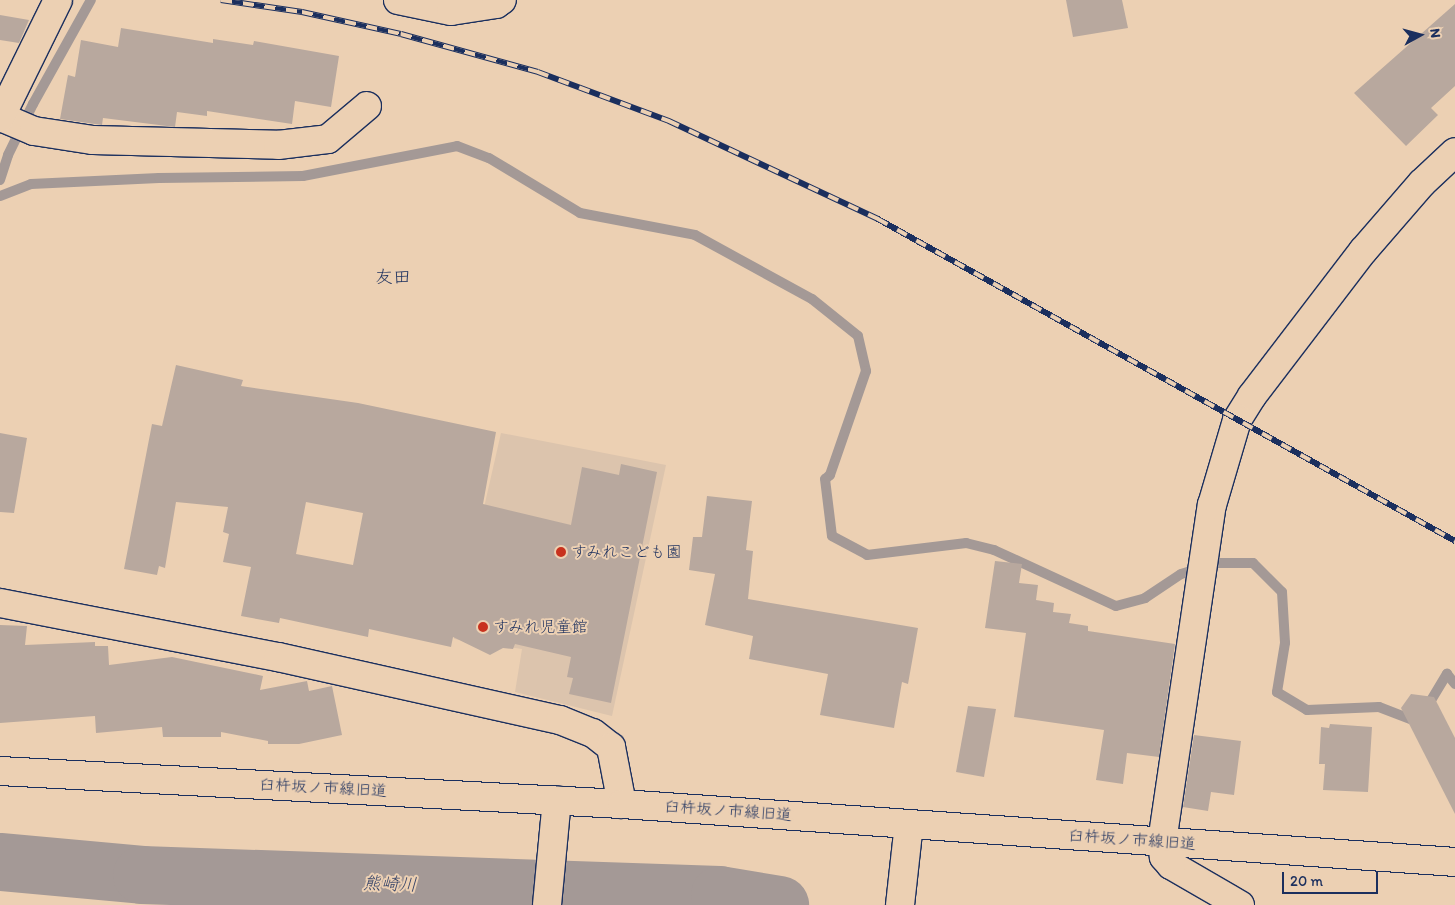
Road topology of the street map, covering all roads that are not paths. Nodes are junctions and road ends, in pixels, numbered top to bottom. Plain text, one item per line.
1 (58, 0) edge
2 (398, 0) edge
3 (502, 0) edge
4 (367, 106) dead end
5 (3, 119) edge
6 (1455, 152) edge
7 (0, 603) edge
8 (0, 772) edge
9 (557, 800) junction
10 (622, 804) junction
11 (909, 824) junction
12 (1162, 842) junction
13 (1455, 862) edge
14 (547, 905) edge
15 (900, 905) edge
16 (1240, 905) edge

1 - 5 street
2 - 3 street
4 - 5 street
6 - 12 street
7 - 10 street
8 - 9 street, 臼杵坂ノ市線旧道
9 - 10 street, 臼杵坂ノ市線旧道
9 - 14 street
10 - 11 street, 臼杵坂ノ市線旧道
11 - 12 street, 臼杵坂ノ市線旧道
11 - 15 street
12 - 13 street, 臼杵坂ノ市線旧道
12 - 16 street

